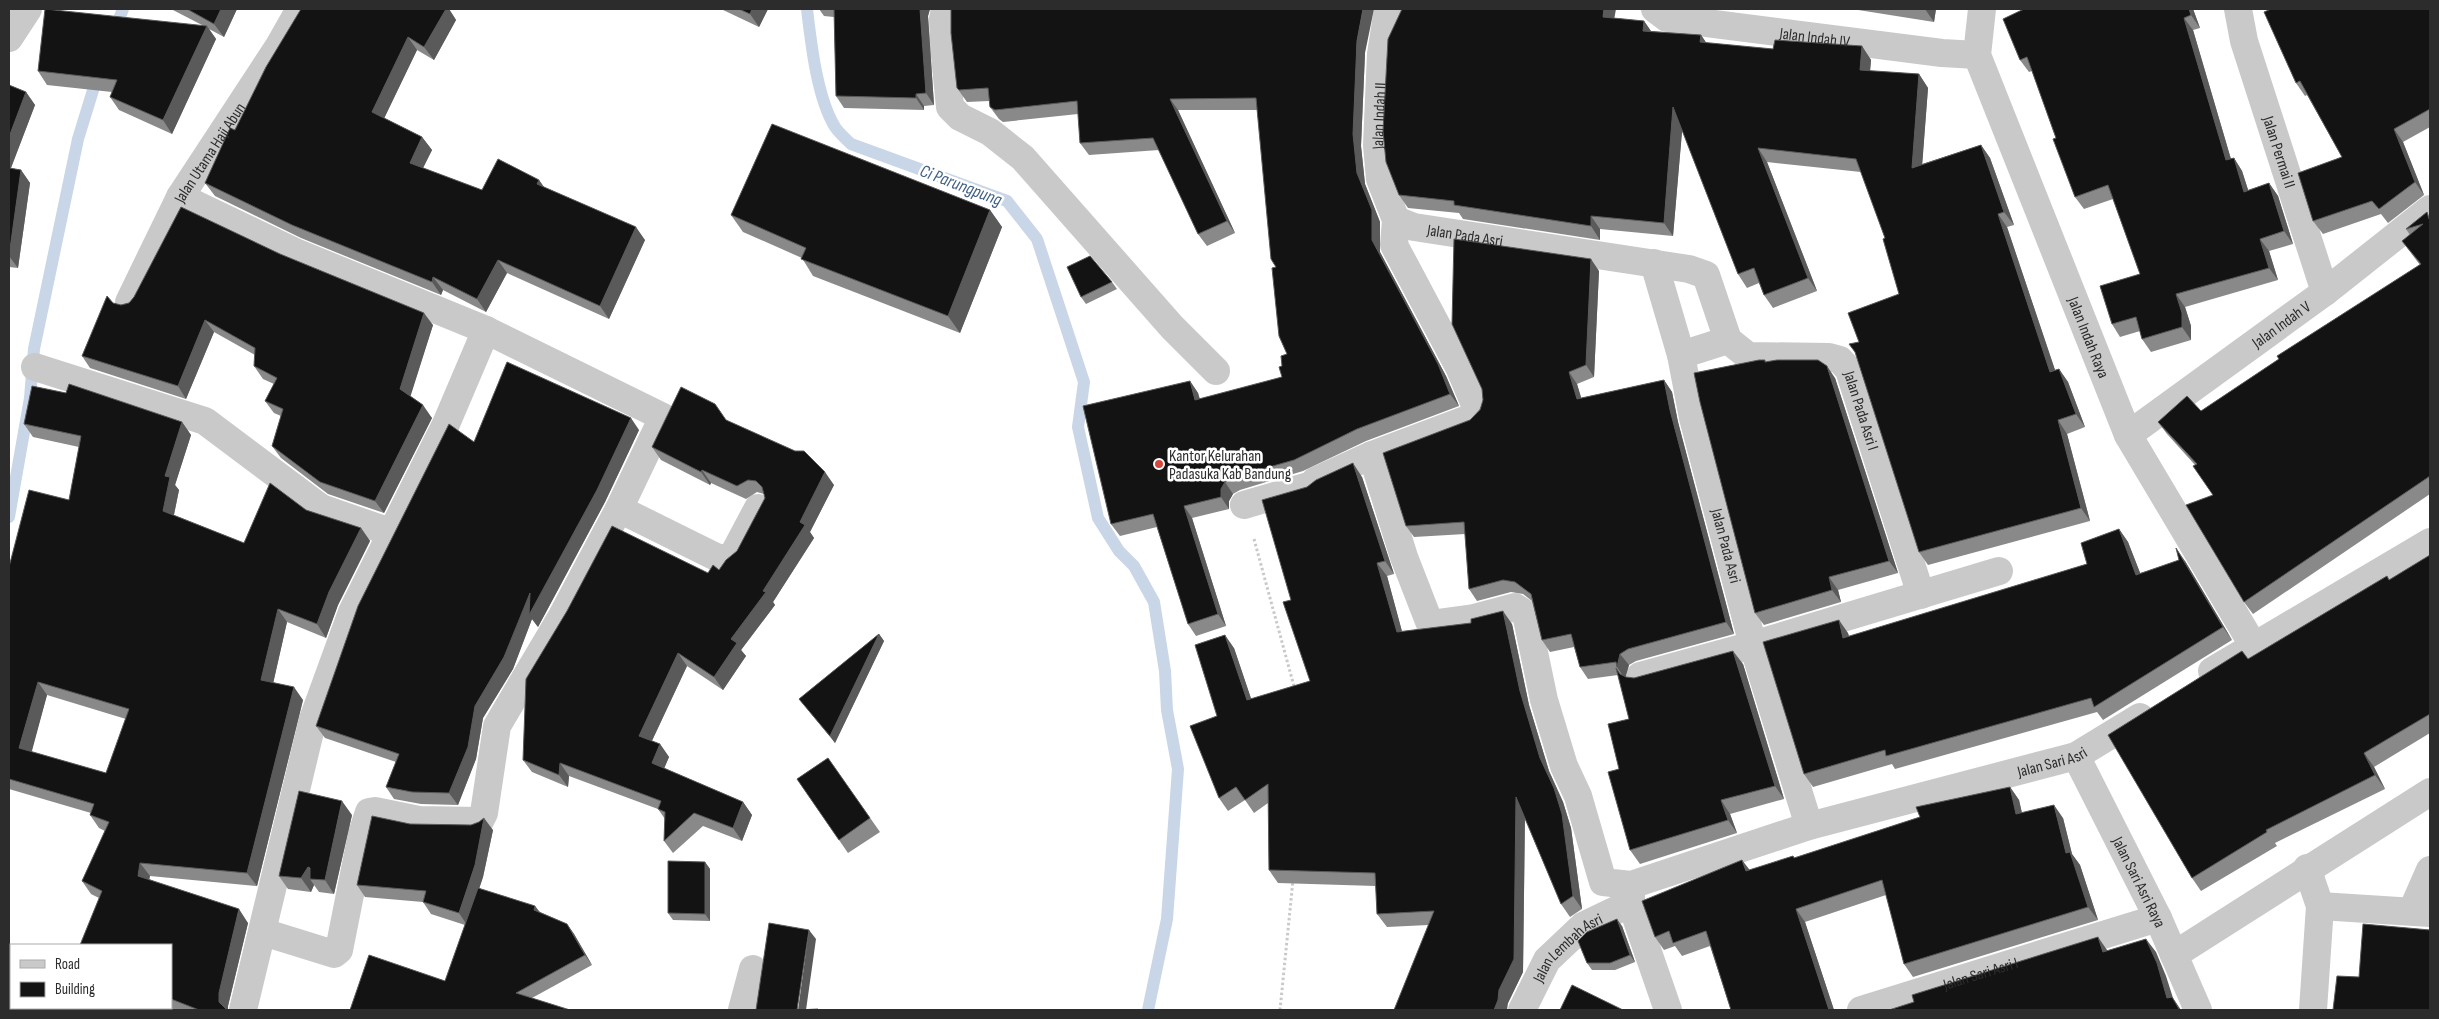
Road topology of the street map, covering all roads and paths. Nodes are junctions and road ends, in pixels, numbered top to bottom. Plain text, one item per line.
1 (28, 9) edge
2 (300, 9) edge
3 (945, 9) edge
4 (1388, 9) edge
5 (1655, 9) edge
6 (1982, 9) edge
7 (2238, 9) edge
8 (9, 38) edge
9 (1977, 55) junction
10 (180, 197) junction
11 (2430, 209) edge
12 (1396, 220) junction
13 (1654, 263) junction
14 (2325, 292) junction
15 (129, 302) edge
16 (486, 330) junction
17 (1728, 340) junction
18 (1681, 355) junction
19 (35, 367) dead end
20 (1216, 371) dead end
21 (2128, 435) junction
22 (1372, 456) junction
23 (1244, 505) joint
24 (758, 508) edge
25 (620, 509) junction
26 (393, 533) junction
27 (2430, 542) edge
28 (1999, 571) dead end
29 (1921, 595) junction
30 (1753, 645) junction
31 (2254, 646) junction
32 (1640, 676) edge
33 (2194, 682) edge
34 (1296, 694) edge
35 (2161, 704) edge
36 (2076, 756) junction
37 (2430, 792) edge
38 (1809, 826) junction
39 (2307, 868) junction
40 (2430, 870) edge
41 (1294, 874) edge
42 (1631, 894) junction
43 (2320, 906) junction
44 (2421, 912) edge
45 (2158, 918) junction
46 (263, 932) junction
47 (2174, 954) junction
48 (753, 968) dead end
49 (243, 1010) edge
50 (742, 1010) edge
51 (1280, 1010) edge
52 (1522, 1010) edge
53 (1668, 1010) edge
54 (1861, 1010) edge
55 (2198, 1010) edge
56 (2313, 1010) edge

1 - 8 street
2 - 10 street, Jalan Utama Haji Abun
3 - 20 street
4 - 12 street, Jalan Indah II
5 - 9 street, Jalan Indah IV
6 - 9 street, Jalan Indah Raya
7 - 14 street, Jalan Permai II
9 - 21 street, Jalan Indah Raya
10 - 15 street, Jalan Utama Haji Abun
10 - 16 street
11 - 14 street, Jalan Indah V
12 - 13 street, Jalan Pada Asri
12 - 22 street
13 - 17 street, Jalan Pada Asri
13 - 18 street, Jalan Pada Asri
14 - 21 street, Jalan Indah V
16 - 25 street
16 - 26 street
17 - 18 street
17 - 29 street, Jalan Pada Asri I
18 - 30 street, Jalan Pada Asri
19 - 26 street
21 - 31 street, Jalan Indah Raya
22 - 23 street
22 - 42 street
23 - 34 path
24 - 25 street
25 - 46 street
26 - 46 street
27 - 31 street
28 - 29 street
29 - 30 street
30 - 32 street
30 - 38 street, Jalan Pada Asri
31 - 33 street
35 - 36 street, Jalan Sari Asri
36 - 38 street, Jalan Sari Asri
36 - 45 street, Jalan Sari Asri Raya
37 - 39 street
38 - 42 street, Jalan Sari Asri
39 - 43 street
39 - 47 street
40 - 44 street
41 - 51 path
42 - 52 street, Jalan Lembah Asri
42 - 53 street
43 - 44 street
43 - 56 street
45 - 47 street, Jalan Sari Asri Raya
45 - 54 street, Jalan Sari Asri I
46 - 49 street
47 - 55 street, Jalan Sari Asri Raya
48 - 50 street

